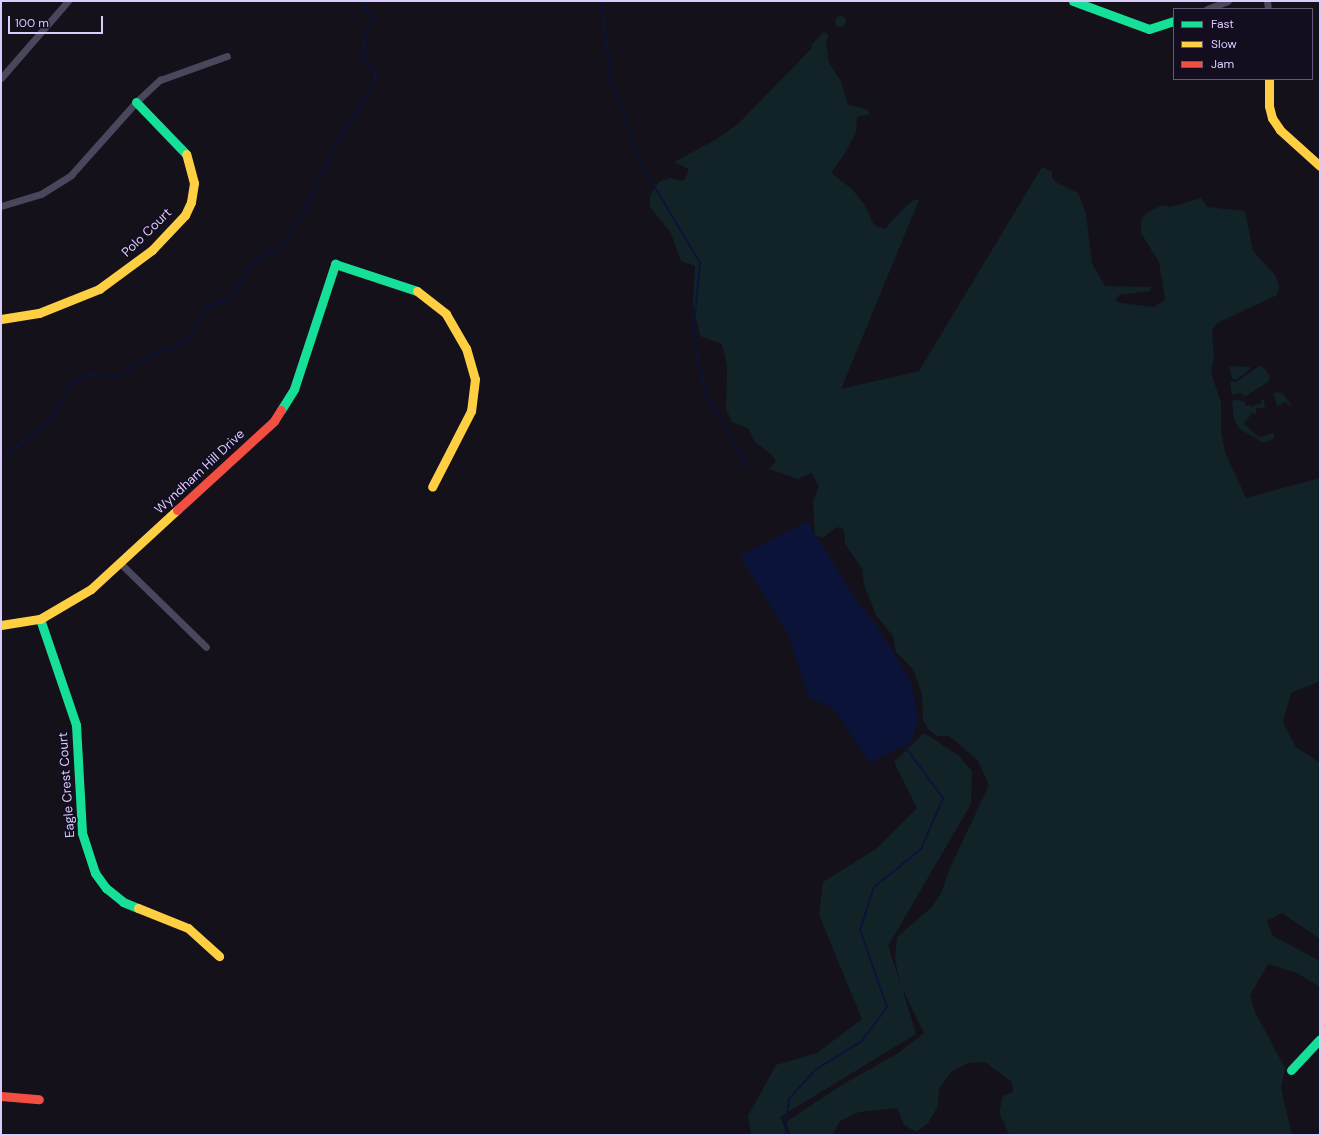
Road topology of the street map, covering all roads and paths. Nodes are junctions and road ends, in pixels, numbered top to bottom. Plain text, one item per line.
1 (68, 1) edge
2 (1073, 1) edge
3 (1228, 1) edge
4 (1210, 8) edge
5 (1173, 21) edge
6 (227, 56) dead end
7 (1, 78) edge
8 (1269, 80) edge
9 (136, 102) junction
10 (1320, 166) edge
11 (1, 206) edge
12 (1, 319) edge
13 (432, 487) dead end
14 (120, 563) junction
15 (40, 619) junction
16 (1, 625) edge
17 (206, 647) dead end
18 (219, 956) dead end
19 (1320, 1038) edge
20 (1291, 1070) dead end
21 (1, 1096) edge
22 (39, 1099) dead end

1 - 7 street
2 - 5 street
3 - 4 street
6 - 9 street
8 - 10 street
9 - 11 street
9 - 12 street, Polo Court
13 - 14 street, Wyndham Hill Drive
14 - 15 street, Wyndham Hill Drive
14 - 17 street
15 - 16 street, Wyndham Hill Drive
15 - 18 street, Eagle Crest Court
19 - 20 street
21 - 22 street

